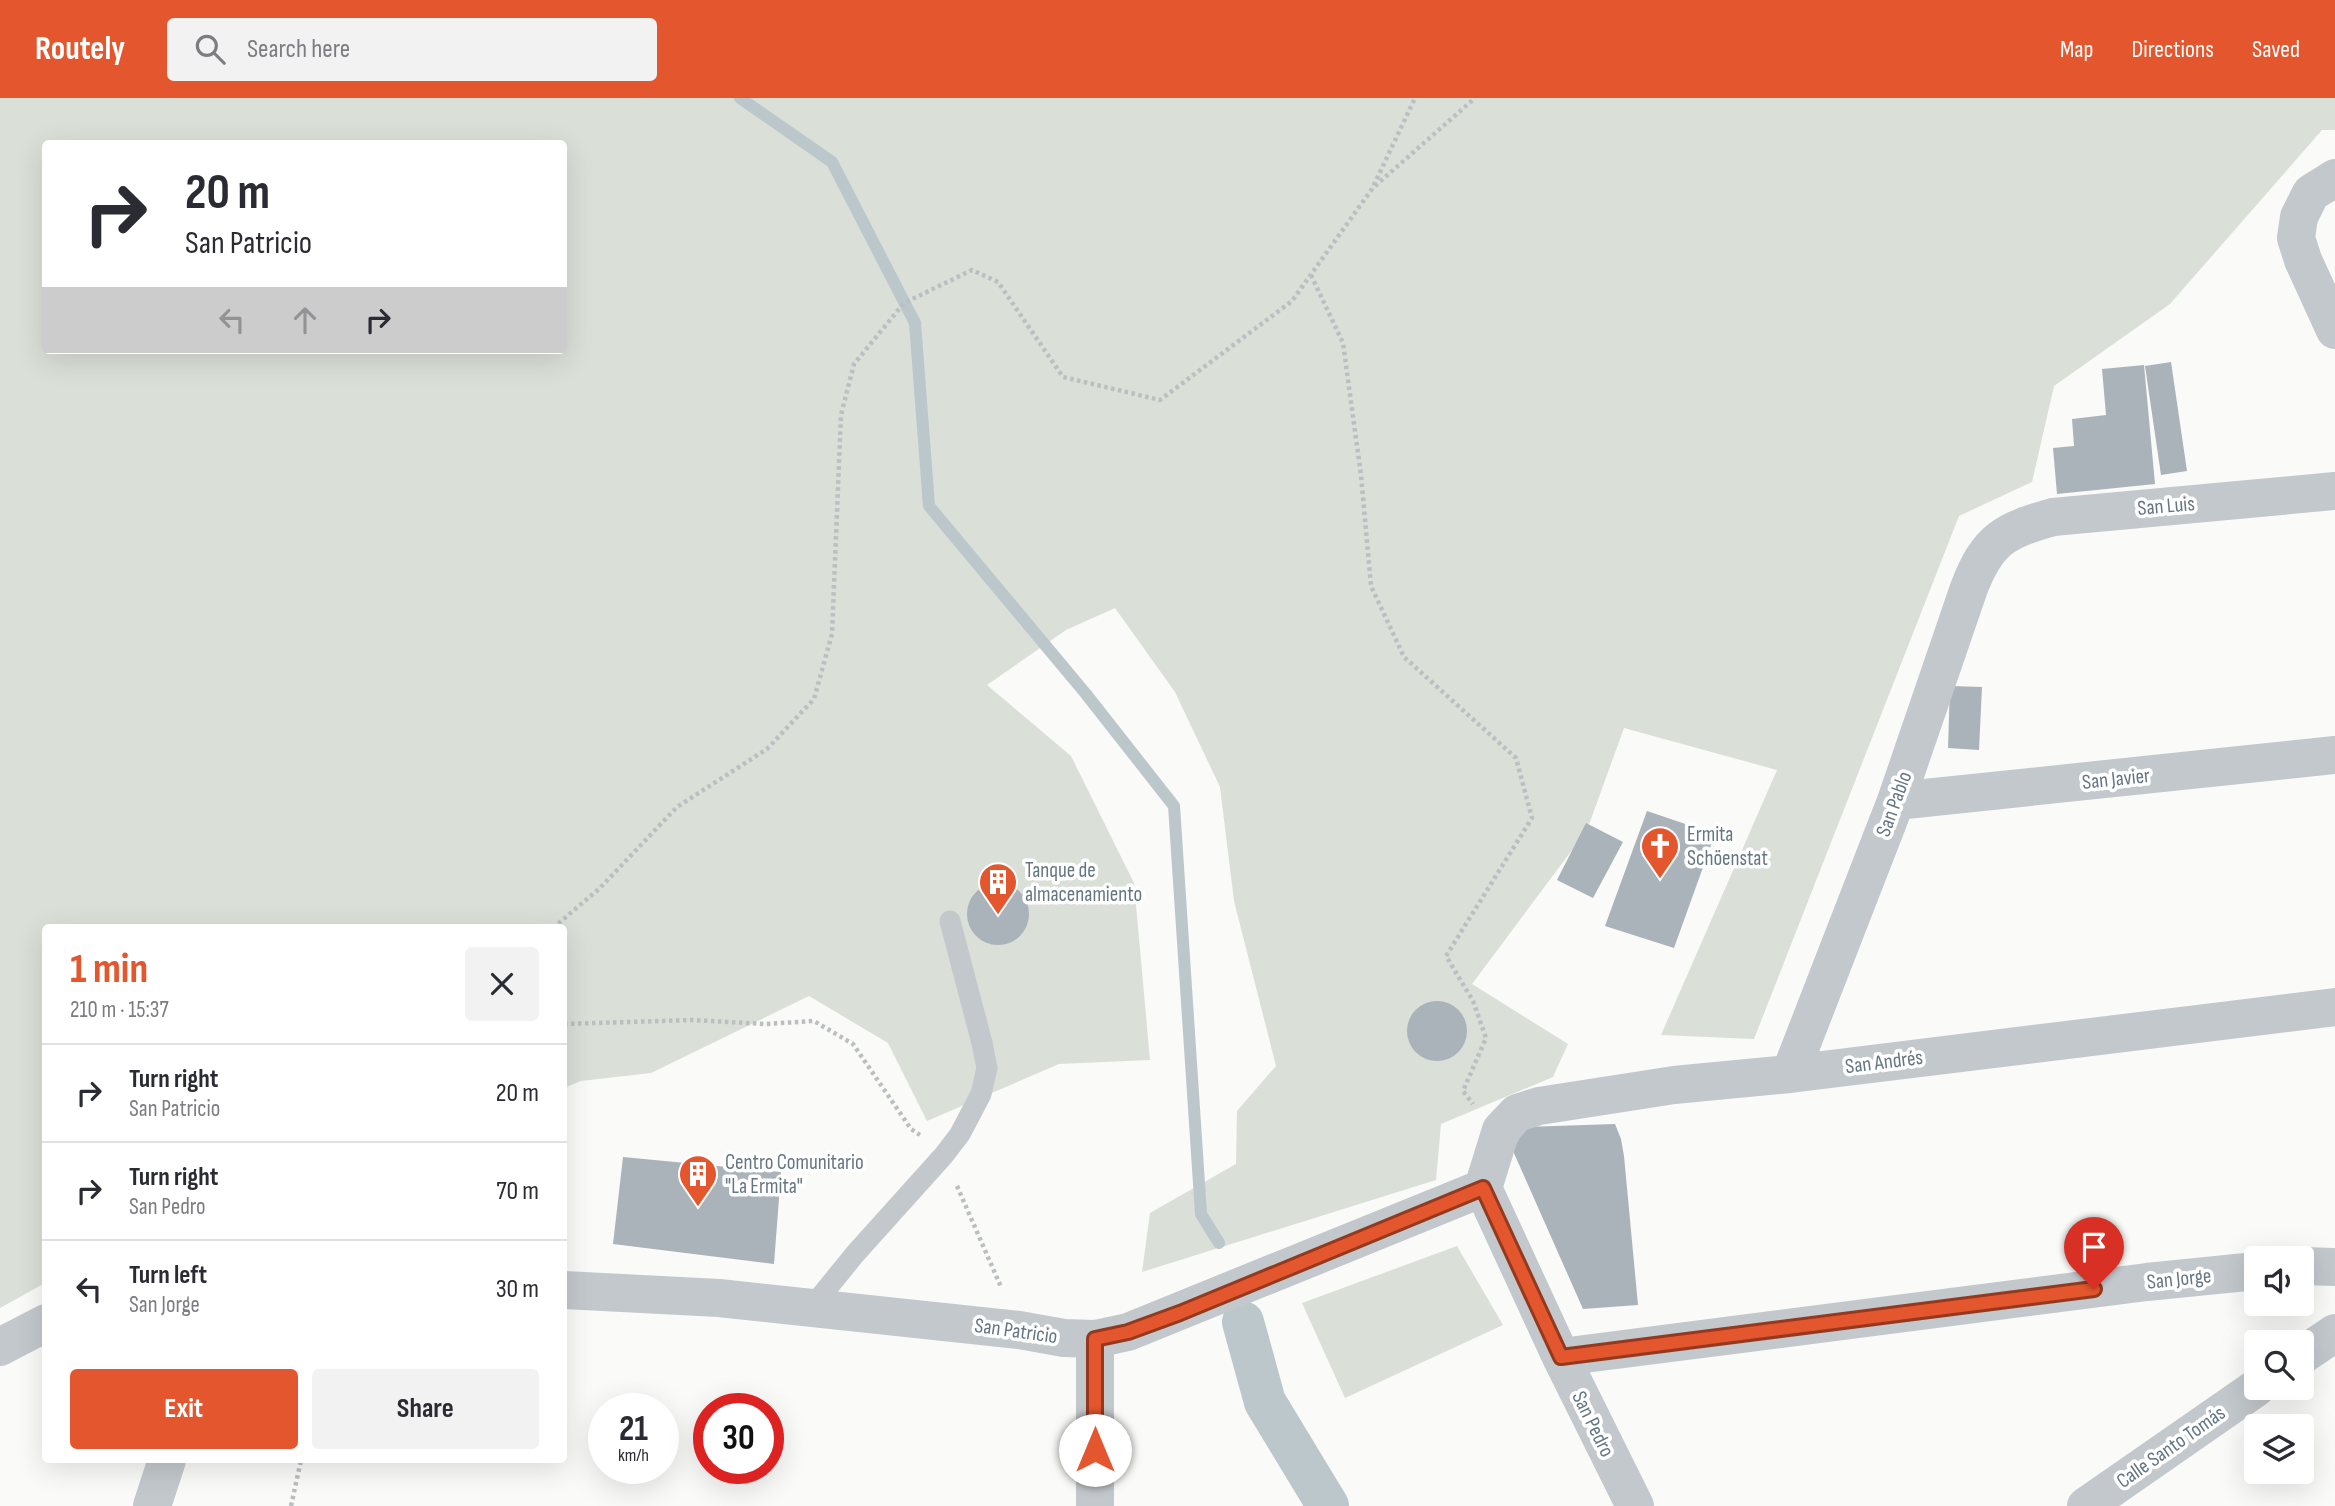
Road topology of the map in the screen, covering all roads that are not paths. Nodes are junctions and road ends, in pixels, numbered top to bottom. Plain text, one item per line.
1 (2323, 185) edge
2 (2335, 330) edge
3 (2335, 491) edge
4 (2001, 537) joint
5 (2335, 755) edge
6 (1896, 801) junction
7 (950, 920) dead end
8 (2335, 1007) edge
9 (1790, 1074) junction
10 (1483, 1188) junction
11 (2314, 1266) edge
12 (2335, 1267) edge
13 (2244, 1272) edge
14 (567, 1290) edge
15 (812, 1307) junction
16 (42, 1325) edge
17 (2335, 1333) edge
18 (1095, 1339) junction
19 (0, 1347) edge
20 (2314, 1347) edge
21 (1561, 1357) junction
22 (2244, 1396) edge
23 (166, 1463) edge
24 (152, 1506) edge
25 (1096, 1506) edge
26 (1635, 1506) edge
27 (2085, 1506) edge

1 - 2 street
3 - 4 street, San Luis
4 - 6 street, San Pablo
5 - 6 street, San Javier
6 - 9 street, San Pablo
7 - 15 lane
8 - 9 street, San Andrés
9 - 10 street, San Andrés
10 - 18 street, San Patricio
10 - 21 street, San Pedro
11 - 12 street
13 - 21 street, San Jorge
14 - 15 street, San Patricio
15 - 18 street, San Patricio
16 - 19 street
17 - 20 street
18 - 25 street
21 - 26 street, San Pedro
22 - 27 street, Calle Santo Tomás
23 - 24 street

